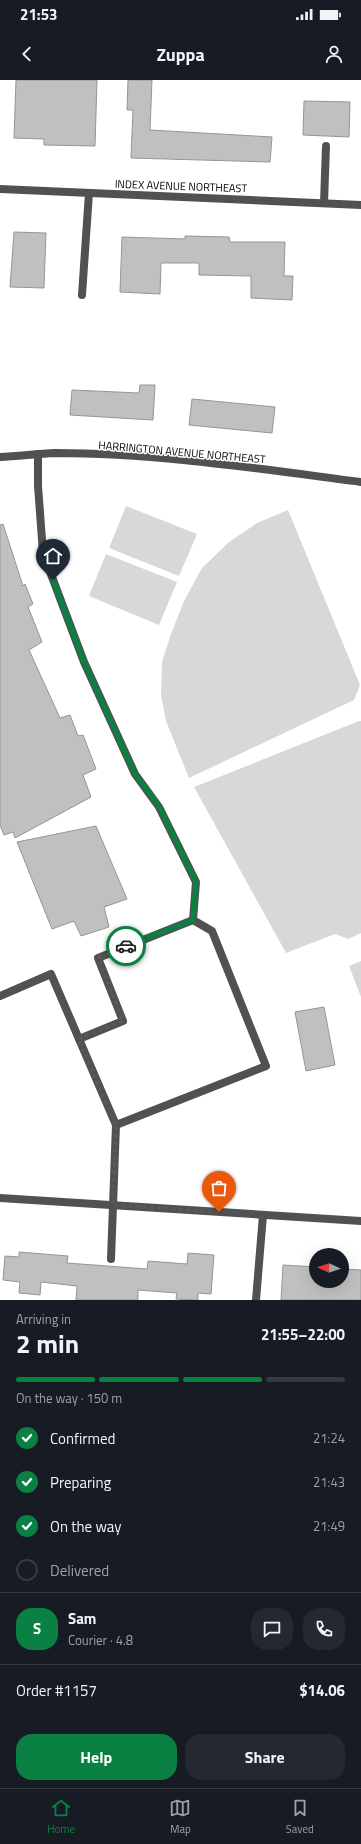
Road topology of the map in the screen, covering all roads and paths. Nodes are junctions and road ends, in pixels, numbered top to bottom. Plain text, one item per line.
1 (326, 146) dead end
2 (0, 189) edge
3 (89, 193) junction
4 (324, 203) junction
5 (361, 205) edge
6 (82, 295) dead end
7 (38, 454) junction
8 (0, 457) edge
9 (361, 482) edge
10 (193, 920) junction
11 (0, 996) edge
12 (78, 1039) junction
13 (116, 1125) junction
14 (0, 1198) edge
15 (113, 1205) junction
16 (262, 1215) junction
17 (361, 1221) edge
18 (111, 1259) dead end
19 (256, 1300) edge

1 - 4 street
2 - 3 street, INDEX AVENUE NORTHEAST
3 - 4 street, INDEX AVENUE NORTHEAST
3 - 6 street
4 - 5 street, INDEX AVENUE NORTHEAST
7 - 8 street, HARRINGTON AVENUE NORTHEAST
7 - 9 street, HARRINGTON AVENUE NORTHEAST
7 - 10 street
10 - 12 street
10 - 13 street
11 - 12 street
12 - 13 street
13 - 15 street
14 - 15 street
15 - 16 street
15 - 18 street
16 - 17 street
16 - 19 street

